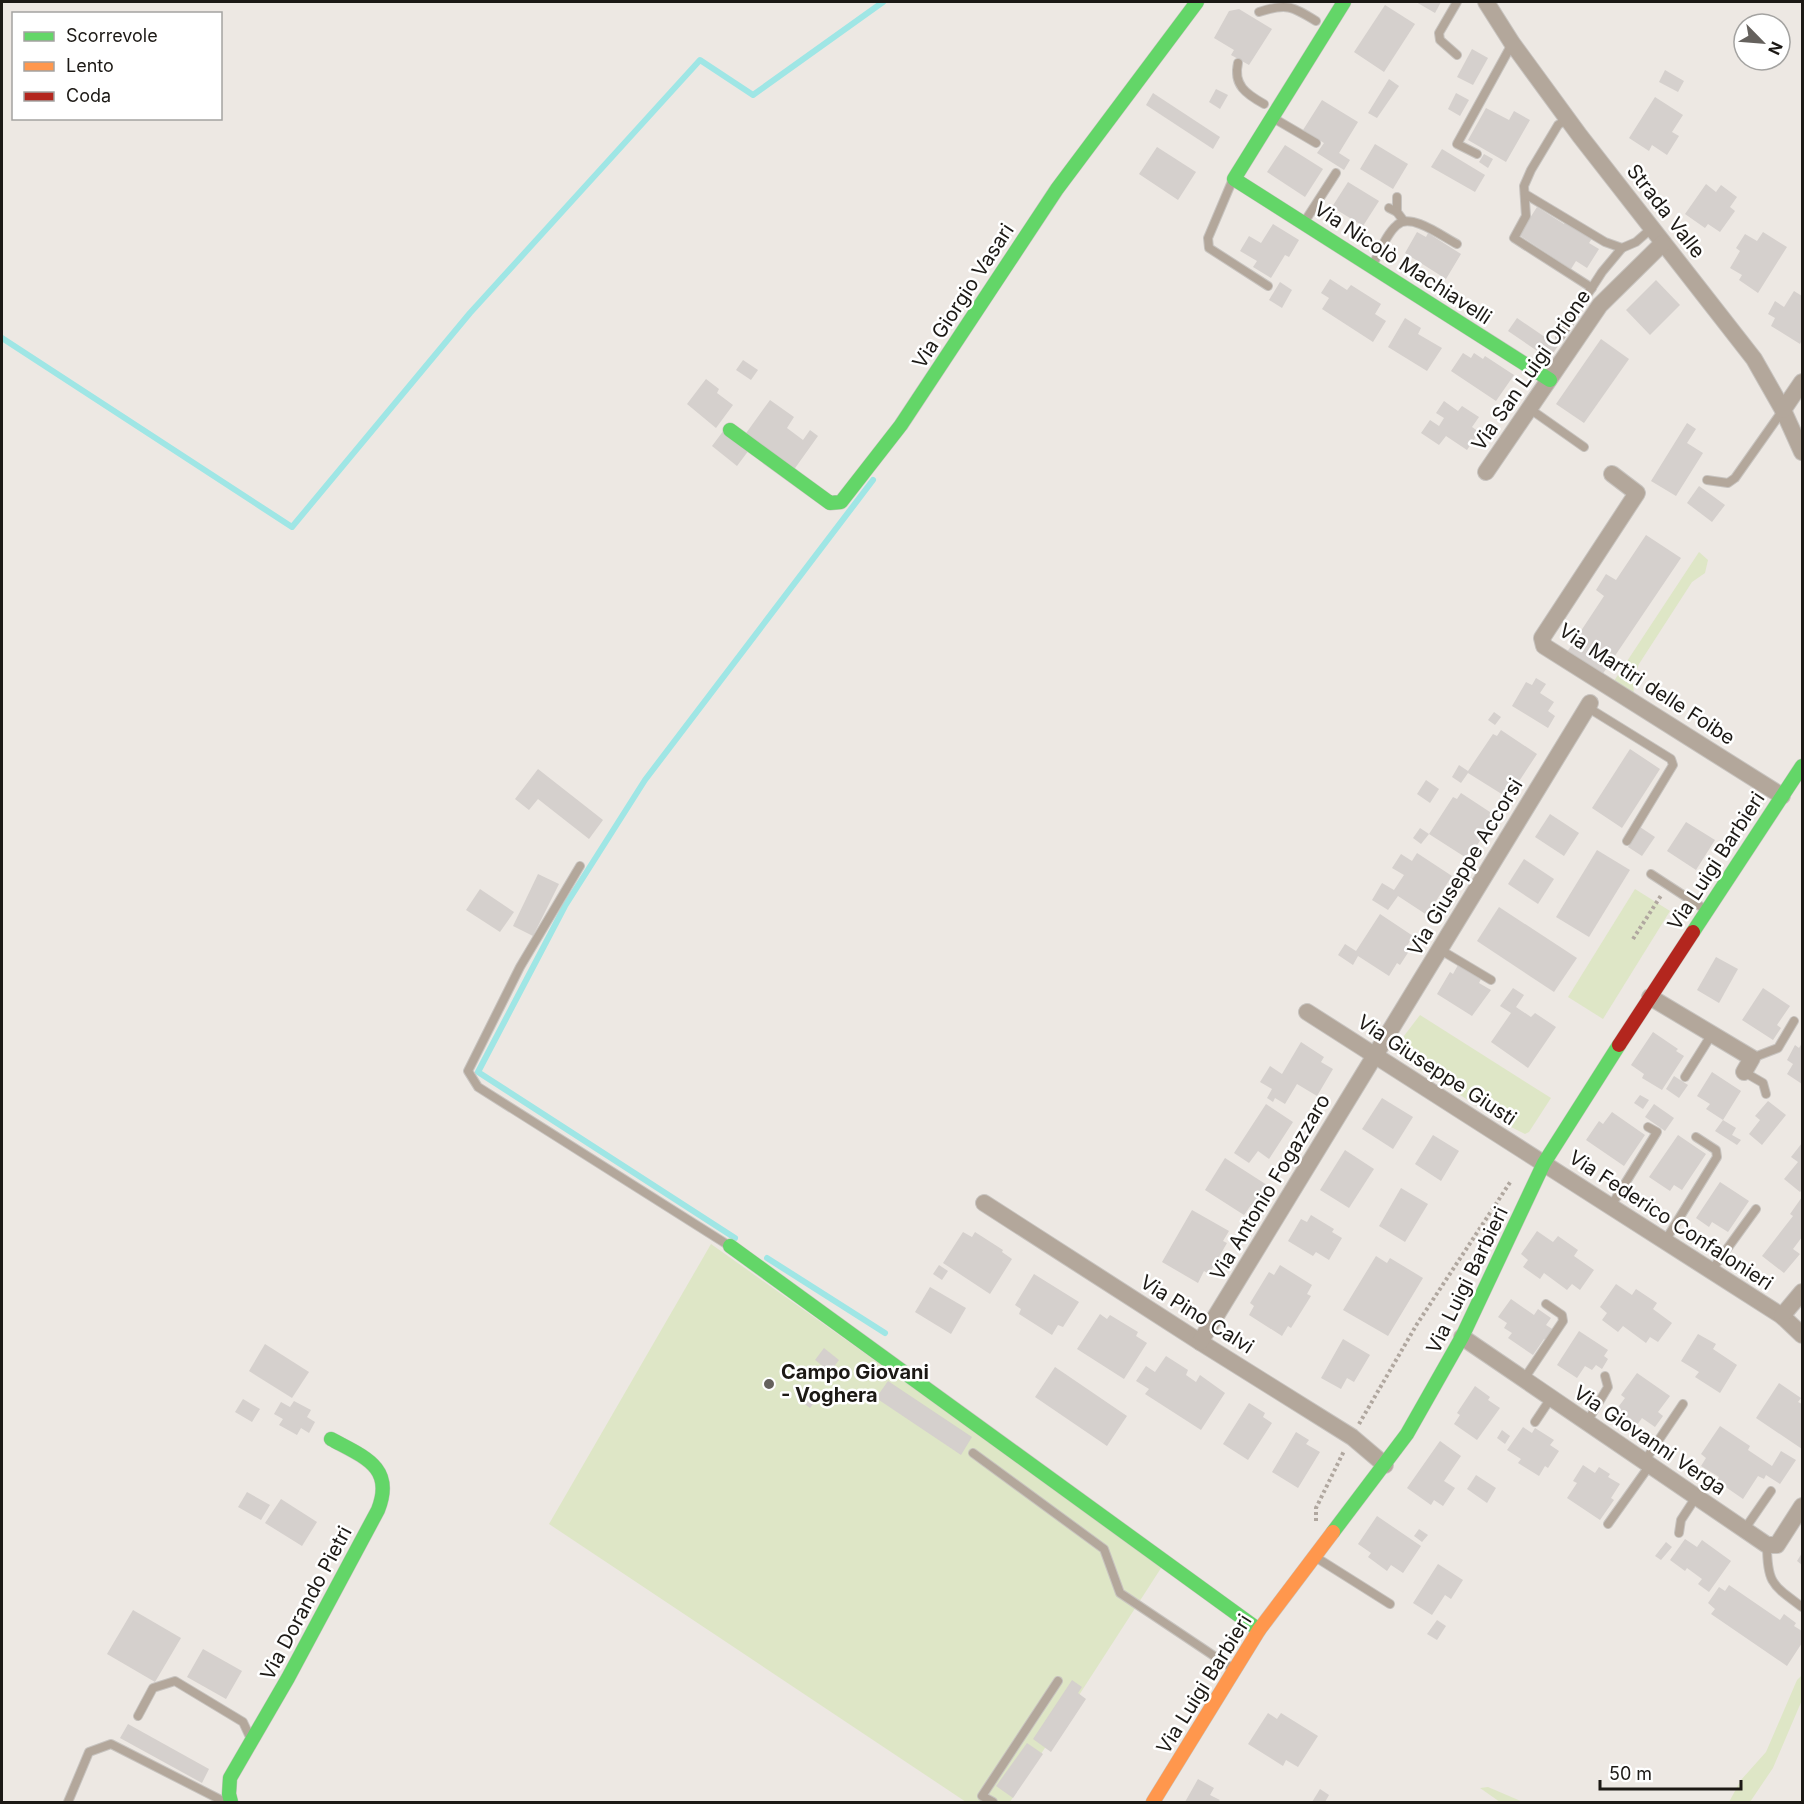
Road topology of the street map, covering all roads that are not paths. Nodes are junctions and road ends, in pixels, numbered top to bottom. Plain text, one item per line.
1 (1197, 2) edge
2 (1344, 2) edge
3 (1457, 2) edge
4 (1486, 2) edge
5 (1259, 12) dead end
6 (1321, 24) junction
7 (1512, 43) junction
8 (1457, 55) dead end
9 (1238, 63) dead end
10 (1260, 90) dead end
11 (1268, 108) junction
12 (1567, 119) junction
13 (1316, 143) dead end
14 (1477, 154) dead end
15 (1335, 173) dead end
16 (1234, 179) junction
17 (1525, 194) junction
18 (1397, 197) dead end
19 (1403, 220) junction
20 (1304, 223) junction
21 (1652, 228) junction
22 (1663, 243) junction
23 (1457, 244) dead end
24 (1623, 248) junction
25 (1372, 266) junction
26 (1268, 286) dead end
27 (1592, 288) junction
28 (1560, 337) dead end
29 (1550, 380) junction
30 (1803, 382) edge
31 (1530, 409) junction
32 (1783, 410) junction
33 (730, 430) dead end
34 (1584, 447) dead end
35 (1803, 452) edge
36 (1486, 472) dead end
37 (1612, 474) dead end
38 (1707, 480) dead end
39 (1588, 705) joint
40 (1803, 766) edge
41 (1782, 796) junction
42 (1627, 841) dead end
43 (580, 866) dead end
44 (1651, 874) dead end
45 (1707, 910) junction
46 (1439, 949) junction
47 (1491, 980) dead end
48 (1650, 997) junction
49 (1307, 1012) dead end
50 (1794, 1021) dead end
51 (1712, 1034) junction
52 (1375, 1054) junction
53 (1748, 1065) junction
54 (1685, 1077) dead end
55 (1766, 1094) dead end
56 (1648, 1127) dead end
57 (1696, 1137) dead end
58 (1544, 1163) junction
59 (984, 1203) dead end
60 (1611, 1206) junction
61 (1756, 1209) dead end
62 (1665, 1241) junction
63 (730, 1246) joint
64 (1711, 1271) junction
65 (1803, 1292) edge
66 (1546, 1304) dead end
67 (1782, 1316) junction
68 (1803, 1335) edge
69 (1462, 1337) junction
70 (1200, 1342) junction
71 (1605, 1376) dead end
72 (1524, 1379) junction
73 (1551, 1398) junction
74 (1683, 1404) dead end
75 (1535, 1422) dead end
76 (1587, 1422) junction
77 (331, 1439) dead end
78 (973, 1454) dead end
79 (1647, 1463) junction
80 (1385, 1465) junction
81 (1771, 1491) dead end
82 (1696, 1497) junction
83 (1803, 1506) edge
84 (1608, 1524) dead end
85 (1744, 1530) junction
86 (1679, 1533) dead end
87 (1767, 1545) junction
88 (1314, 1557) junction
89 (1390, 1604) dead end
90 (1803, 1607) edge
91 (1259, 1630) junction
92 (1235, 1670) junction
93 (1058, 1681) dead end
94 (138, 1716) dead end
95 (251, 1741) junction
96 (68, 1803) edge
97 (225, 1803) edge
98 (231, 1803) edge
99 (993, 1803) edge
100 (1153, 1803) edge

1 - 33 street, Via Giorgio Vasari
2 - 6 street
3 - 8 lane
4 - 7 street, Strada Valle
5 - 6 lane
6 - 11 street
7 - 12 street, Strada Valle
7 - 14 lane
9 - 11 lane
10 - 11 lane
11 - 13 lane
11 - 16 street
12 - 17 lane
12 - 21 street, Strada Valle
15 - 20 lane
16 - 20 street, Via Nicolò Machiavelli
16 - 26 lane
17 - 24 lane
17 - 27 lane
18 - 19 lane
19 - 23 lane
19 - 25 lane
20 - 25 street, Via Nicolò Machiavelli
21 - 22 street, Strada Valle
21 - 24 lane
22 - 29 street, Via San Luigi Orione
22 - 32 street, Strada Valle
24 - 27 lane
25 - 29 street, Via Nicolò Machiavelli
27 - 28 lane
29 - 31 street, Via San Luigi Orione
30 - 32 street
31 - 34 lane
31 - 36 street, Via San Luigi Orione
32 - 35 street, Strada Valle
32 - 38 lane
37 - 41 street, Via Martiri delle Foibe
39 - 42 lane
39 - 46 street, Via Giuseppe Accorsi
40 - 41 street, Via Luigi Barbieri
41 - 45 street, Via Luigi Barbieri
43 - 63 lane
44 - 45 lane
45 - 48 street, Via Luigi Barbieri
46 - 47 lane
46 - 52 street, Via Giuseppe Accorsi
48 - 51 street
48 - 58 street, Via Luigi Barbieri
49 - 52 street, Via Giuseppe Giusti
50 - 53 lane
51 - 53 street
51 - 54 lane
52 - 58 street, Via Giuseppe Giusti
52 - 70 street, Via Antonio Fogazzaro
53 - 55 lane
56 - 60 lane
57 - 62 lane
58 - 60 street, Via Federico Confalonieri
58 - 69 street, Via Luigi Barbieri
59 - 70 street, Via Pino Calvi
60 - 62 street, Via Federico Confalonieri
61 - 64 lane
62 - 64 street, Via Federico Confalonieri
63 - 91 street
64 - 67 street, Via Federico Confalonieri
65 - 67 street
66 - 72 lane
67 - 68 street, Via Federico Confalonieri
69 - 72 street, Via Giovanni Verga
69 - 80 street, Via Luigi Barbieri
70 - 80 street, Via Pino Calvi
71 - 76 lane
72 - 73 street, Via Giovanni Verga
73 - 75 lane
73 - 76 street, Via Giovanni Verga
74 - 79 lane
76 - 79 street, Via Giovanni Verga
77 - 95 street, Via Dorando Pietri
78 - 92 lane
79 - 82 street, Via Giovanni Verga
79 - 84 lane
80 - 88 street, Via Luigi Barbieri
81 - 85 lane
82 - 85 street, Via Giovanni Verga
82 - 86 lane
83 - 87 street
85 - 87 street, Via Giovanni Verga
87 - 90 lane
88 - 89 lane
88 - 91 street, Via Luigi Barbieri
91 - 92 street, Via Luigi Barbieri
92 - 100 street, Via Luigi Barbieri
93 - 99 lane
94 - 95 lane
95 - 98 street, Via Dorando Pietri
96 - 97 lane

